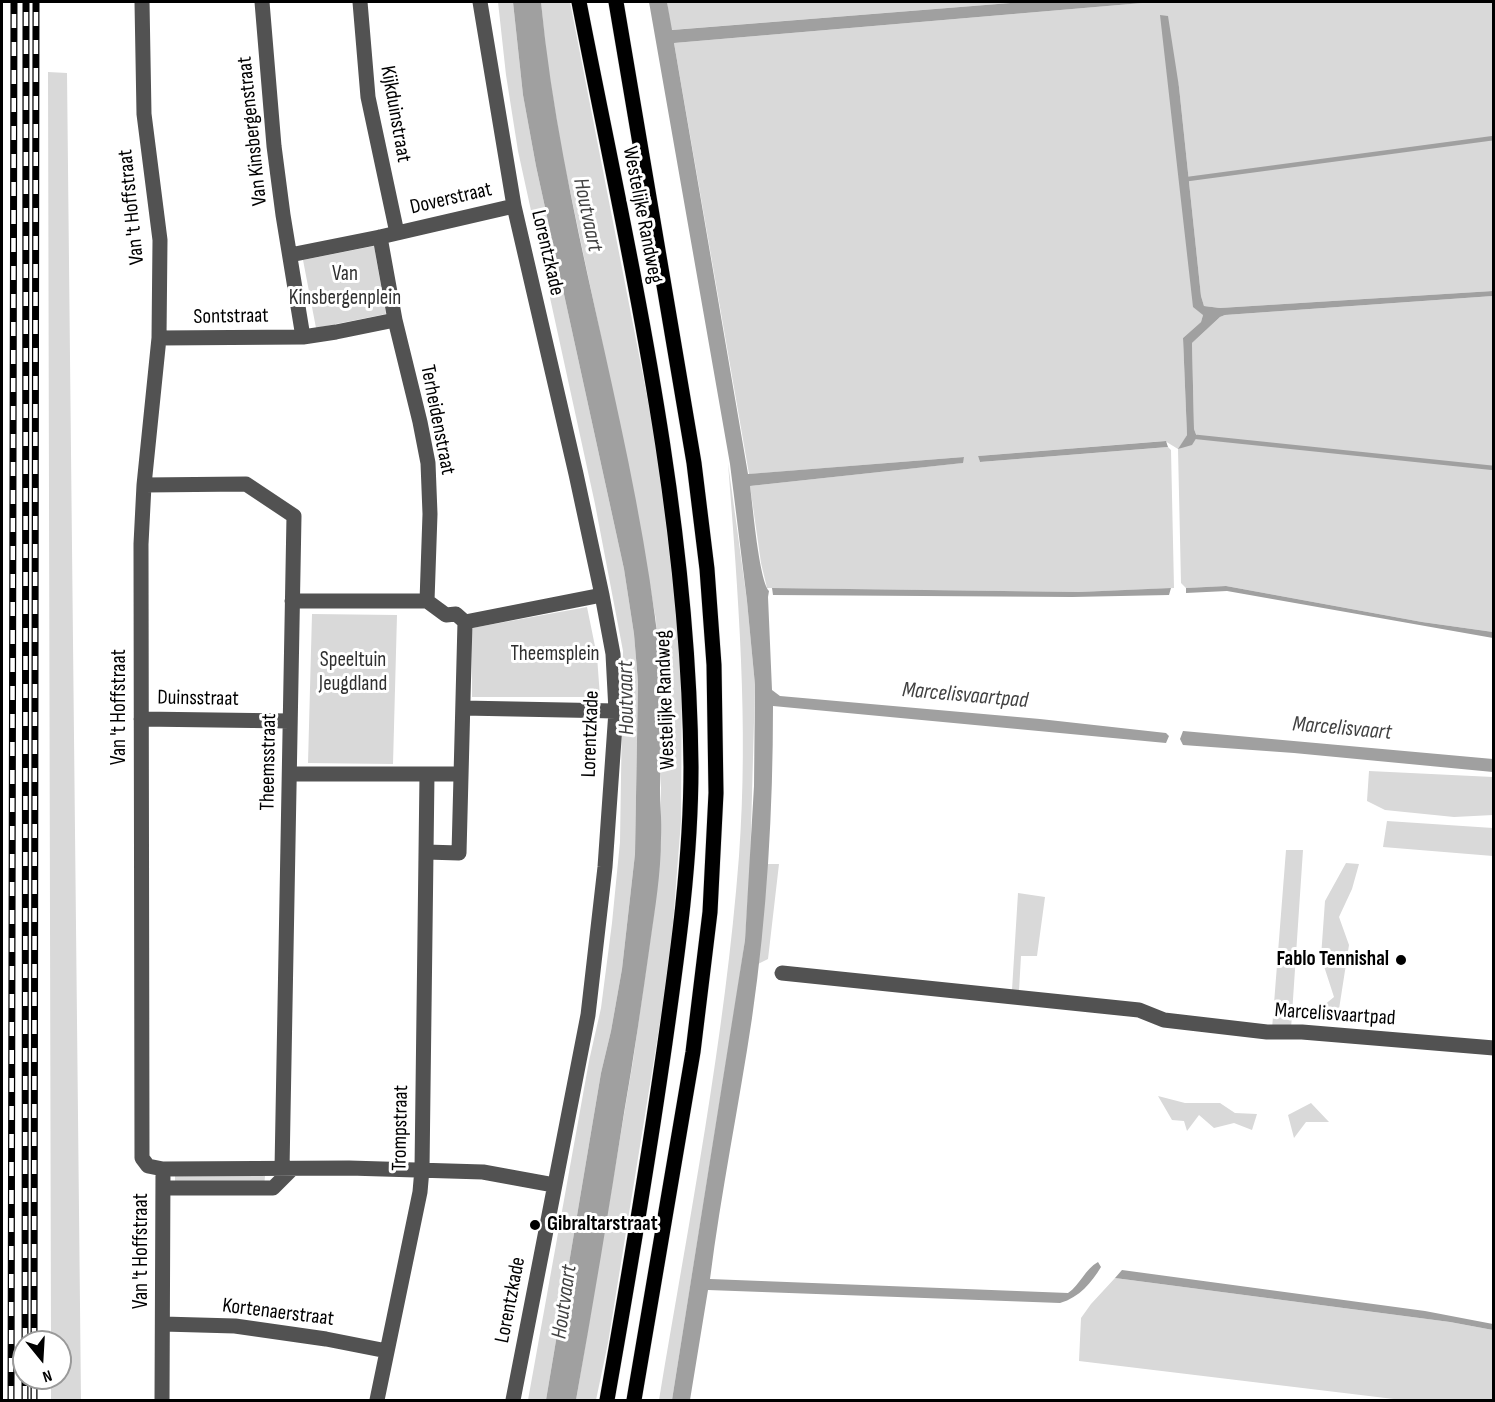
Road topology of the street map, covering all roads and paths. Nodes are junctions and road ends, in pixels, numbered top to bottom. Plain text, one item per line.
1 (142, 2) edge
2 (262, 2) edge
3 (360, 2) edge
4 (480, 2) edge
5 (579, 2) edge
6 (616, 2) edge
7 (514, 206) junction
8 (397, 233) junction
9 (380, 237) junction
10 (290, 255) junction
11 (395, 320) junction
12 (303, 337) junction
13 (159, 338) junction
14 (144, 485) junction
15 (602, 596) junction
16 (292, 601) junction
17 (427, 601) junction
18 (465, 622) junction
19 (463, 708) junction
20 (616, 711) junction
21 (141, 719) junction
22 (291, 721) junction
23 (290, 774) junction
24 (427, 774) junction
25 (461, 774) junction
26 (426, 852) junction
27 (782, 973) dead end
28 (1494, 1048) edge
29 (163, 1169) junction
30 (287, 1169) junction
31 (422, 1169) junction
32 (554, 1185) junction
33 (164, 1188) junction
34 (163, 1324) junction
35 (387, 1351) junction
36 (162, 1401) edge
37 (377, 1401) edge
38 (513, 1401) edge
39 (607, 1401) edge
40 (634, 1401) edge

1 - 13 street, Van 't Hoffstraat
2 - 10 street, Van Kinsbergenstraat
3 - 8 street, Kijkduinstraat
4 - 7 street, Lorentzkade
5 - 39 main road, Westelijke Randweg
6 - 40 main road, Westelijke Randweg
7 - 8 street, Doverstraat
7 - 15 street, Lorentzkade
8 - 9 street
9 - 10 street
9 - 11 street
10 - 12 street
11 - 12 street
11 - 17 street, Terheidenstraat
12 - 13 street, Sontstraat
13 - 14 street, Van 't Hoffstraat
14 - 16 street, Theemsstraat
14 - 21 street, Van 't Hoffstraat
15 - 18 street
15 - 20 street, Lorentzkade
16 - 17 street
16 - 22 street, Theemsstraat
17 - 18 street
18 - 19 street
19 - 20 street
19 - 25 street
20 - 32 street, Lorentzkade
21 - 22 street, Duinsstraat
21 - 29 street, Van 't Hoffstraat
22 - 23 street, Theemsstraat
23 - 24 street
23 - 30 street, Theemsstraat
24 - 25 street
24 - 26 street, Trompstraat
25 - 26 street
26 - 31 street, Trompstraat
27 - 28 street, Marcelisvaartpad
29 - 30 street
29 - 33 street, Van 't Hoffstraat
30 - 31 street
30 - 33 street
31 - 32 street
31 - 35 street, Trompstraat
32 - 38 street, Lorentzkade
33 - 34 street, Van 't Hoffstraat
34 - 35 street, Kortenaerstraat
34 - 36 street, Van 't Hoffstraat
35 - 37 street, Trompstraat

